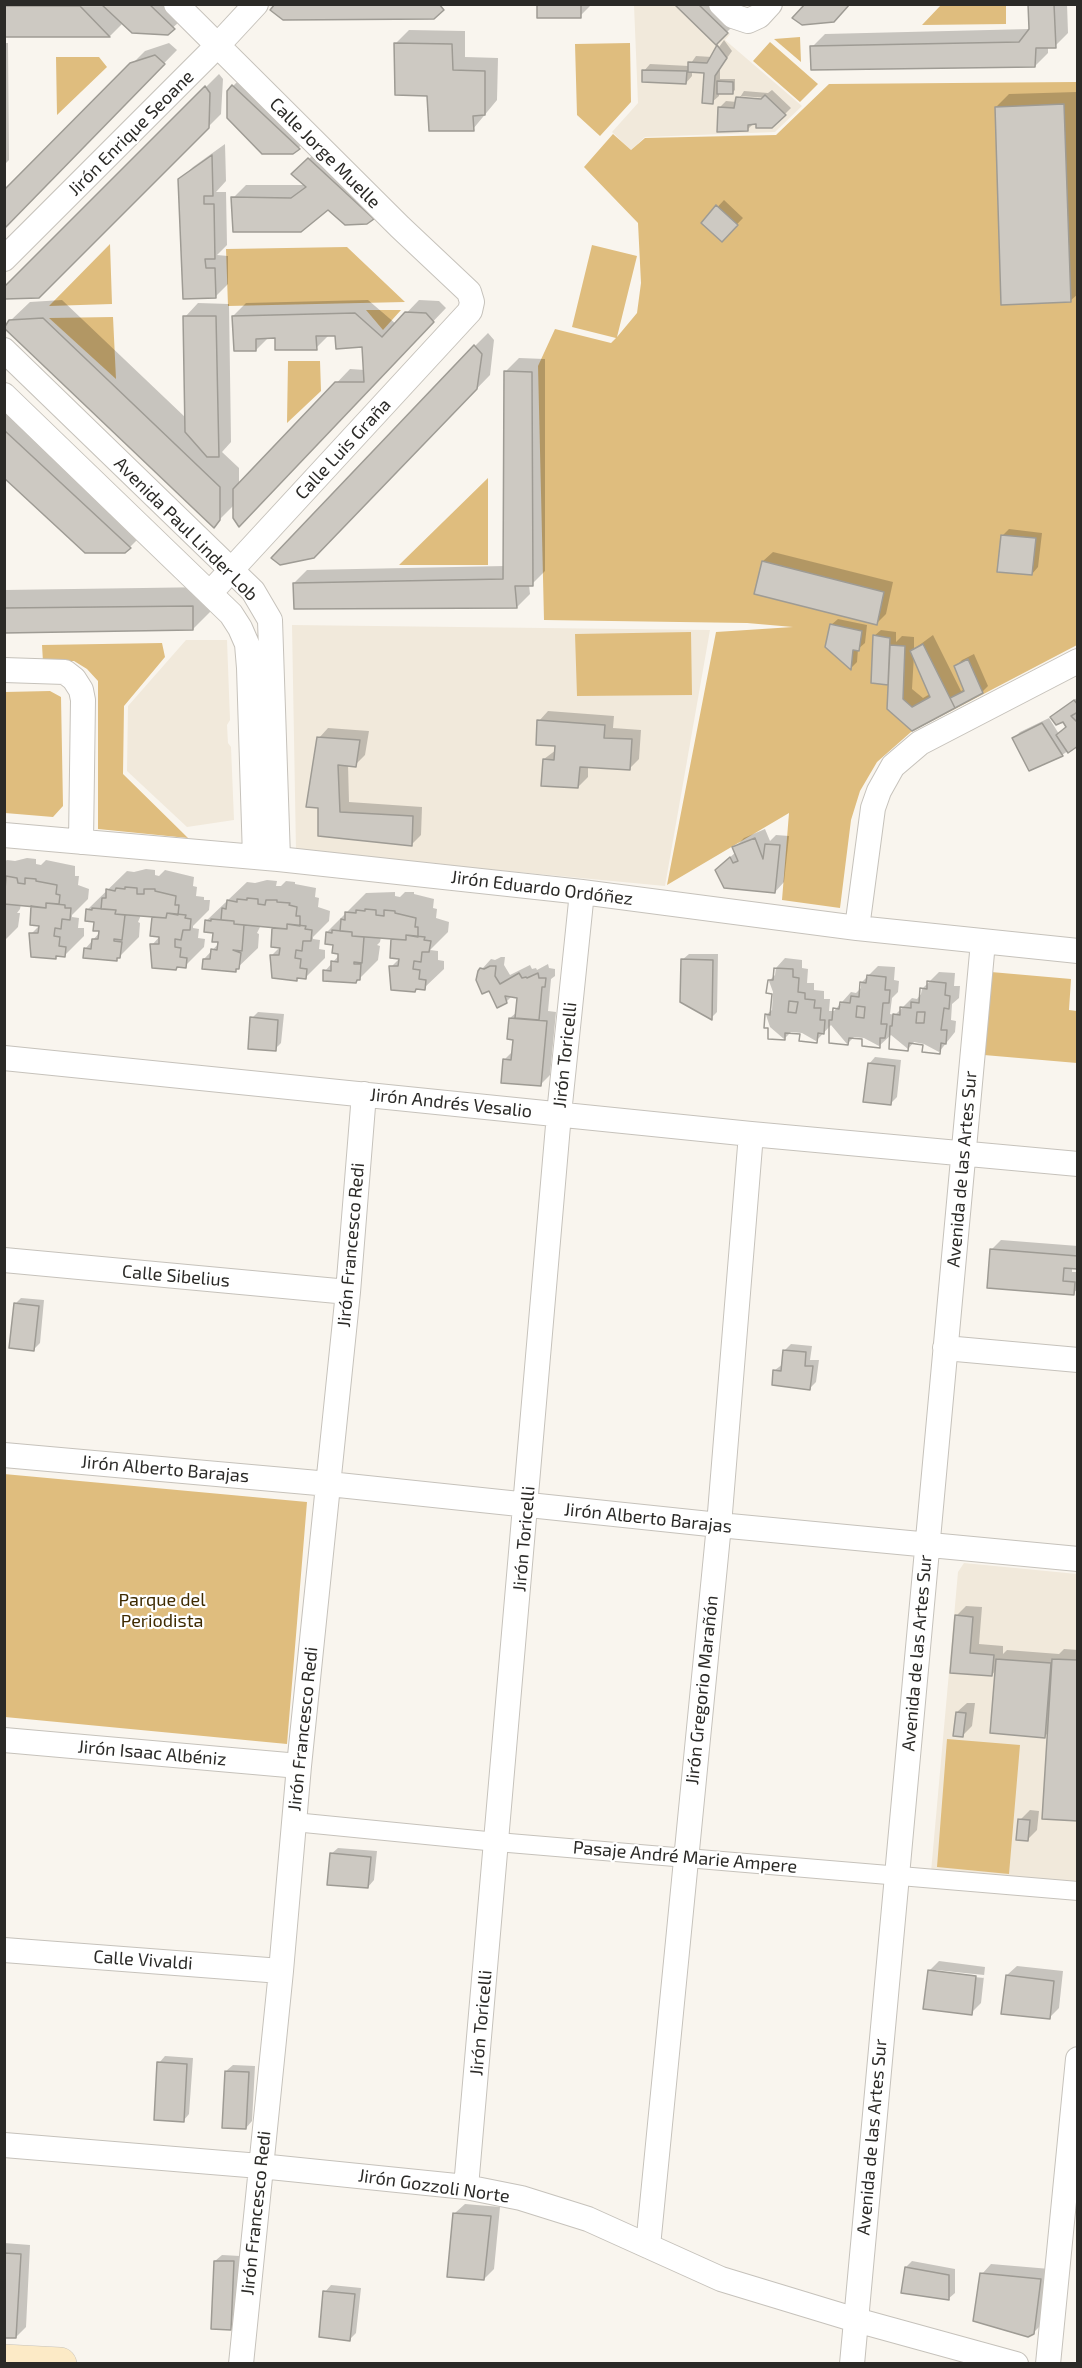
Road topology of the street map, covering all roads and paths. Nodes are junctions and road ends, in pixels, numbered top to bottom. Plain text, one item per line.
1 (176, 4) edge
2 (256, 4) edge
3 (721, 4) edge
4 (770, 4) edge
5 (218, 45) junction
6 (4, 259) edge
7 (472, 302) joint
8 (4, 350) edge
9 (4, 395) edge
10 (97, 441) junction
11 (76, 464) junction
12 (230, 570) junction
13 (210, 594) junction
14 (1077, 661) edge
15 (4, 670) edge
16 (4, 835) edge
17 (81, 842) junction
18 (267, 858) junction
19 (582, 892) junction
20 (857, 928) junction
21 (983, 942) junction
22 (1077, 951) edge
23 (4, 1058) edge
24 (364, 1094) junction
25 (559, 1114) junction
26 (751, 1134) junction
27 (964, 1153) junction
28 (1077, 1164) edge
29 (4, 1260) edge
30 (348, 1292) junction
31 (945, 1347) junction
32 (1077, 1360) edge
33 (4, 1455) edge
34 (328, 1484) junction
35 (527, 1506) junction
36 (718, 1526) junction
37 (927, 1543) junction
38 (1077, 1559) edge
39 (4, 1740) edge
40 (298, 1766) junction
41 (294, 1822) junction
42 (497, 1842) junction
43 (686, 1857) junction
44 (896, 1875) junction
45 (1077, 1891) edge
46 (4, 1950) edge
47 (280, 1971) junction
48 (1077, 2059) edge
49 (4, 2145) edge
50 (1074, 2156) edge
51 (260, 2166) junction
52 (466, 2187) junction
53 (648, 2246) junction
54 (856, 2320) junction
55 (4, 2361) edge
56 (60, 2364) edge
57 (241, 2364) edge
58 (852, 2364) edge
59 (1016, 2364) edge
60 (1048, 2364) edge

1 - 5 street, Calle Jorge Muelle
2 - 5 street, Jirón Enrique Seoane
3 - 4 street
5 - 6 street, Jirón Enrique Seoane
5 - 7 street, Calle Jorge Muelle
7 - 12 street, Calle Luis Graña
8 - 10 street, Avenida Paul Linder Lob
9 - 11 street, Avenida Paul Linder Lob
10 - 11 street
10 - 12 street, Avenida Paul Linder Lob
11 - 13 street, Avenida Paul Linder Lob
12 - 13 street, Calle Luis Graña
12 - 18 street, Avenida Paul Linder Lob
13 - 18 street, Avenida Paul Linder Lob
14 - 20 street
15 - 17 street
16 - 17 street, Jirón Eduardo Ordóñez
17 - 18 street, Jirón Eduardo Ordóñez
18 - 19 street, Jirón Eduardo Ordóñez
19 - 20 street, Jirón Eduardo Ordóñez
19 - 25 street, Jirón Toricelli
20 - 21 street, Jirón Eduardo Ordóñez
21 - 22 street, Jirón Eduardo Ordóñez
21 - 27 street, Avenida de las Artes Sur
23 - 24 street, Jirón Andrés Vesalio
24 - 25 street, Jirón Andrés Vesalio
24 - 30 street, Jirón Francesco Redi
25 - 26 street, Jirón Andrés Vesalio
25 - 35 street, Jirón Toricelli
26 - 27 street, Jirón Andrés Vesalio
26 - 36 street, Jirón Gregorio Marañón
27 - 28 street, Jirón Andrés Vesalio
27 - 31 street, Avenida de las Artes Sur
29 - 30 street, Calle Sibelius
30 - 34 street, Jirón Francesco Redi
31 - 32 street
31 - 37 street, Avenida de las Artes Sur
33 - 34 street, Jirón Alberto Barajas
34 - 35 street, Jirón Alberto Barajas
34 - 40 street, Jirón Francesco Redi
35 - 36 street, Jirón Alberto Barajas
35 - 42 street, Jirón Toricelli
36 - 37 street, Jirón Alberto Barajas
36 - 43 street, Jirón Gregorio Marañón
37 - 38 street, Jirón Alberto Barajas
37 - 44 street, Avenida de las Artes Sur
39 - 40 street, Jirón Isaac Albéniz
40 - 41 street, Jirón Francesco Redi
41 - 42 street, Pasaje André Marie Ampere
41 - 47 street, Jirón Francesco Redi
42 - 43 street, Pasaje André Marie Ampere
42 - 52 street, Jirón Toricelli
43 - 44 street, Pasaje André Marie Ampere
43 - 53 street, Jirón Gregorio Marañón
44 - 45 street, Pasaje André Marie Ampere
44 - 54 street, Avenida de las Artes Sur
46 - 47 street, Calle Vivaldi
47 - 51 street, Jirón Francesco Redi
48 - 50 street
49 - 51 street, Jirón Gozzoli Norte
50 - 60 street
51 - 52 street, Jirón Gozzoli Norte
51 - 57 street, Jirón Francesco Redi
52 - 53 street, Jirón Gozzoli Norte
53 - 54 street, Jirón Gozzoli Norte
54 - 58 street, Avenida de las Artes Sur
54 - 59 street, Jirón Gozzoli Norte
55 - 56 main road

